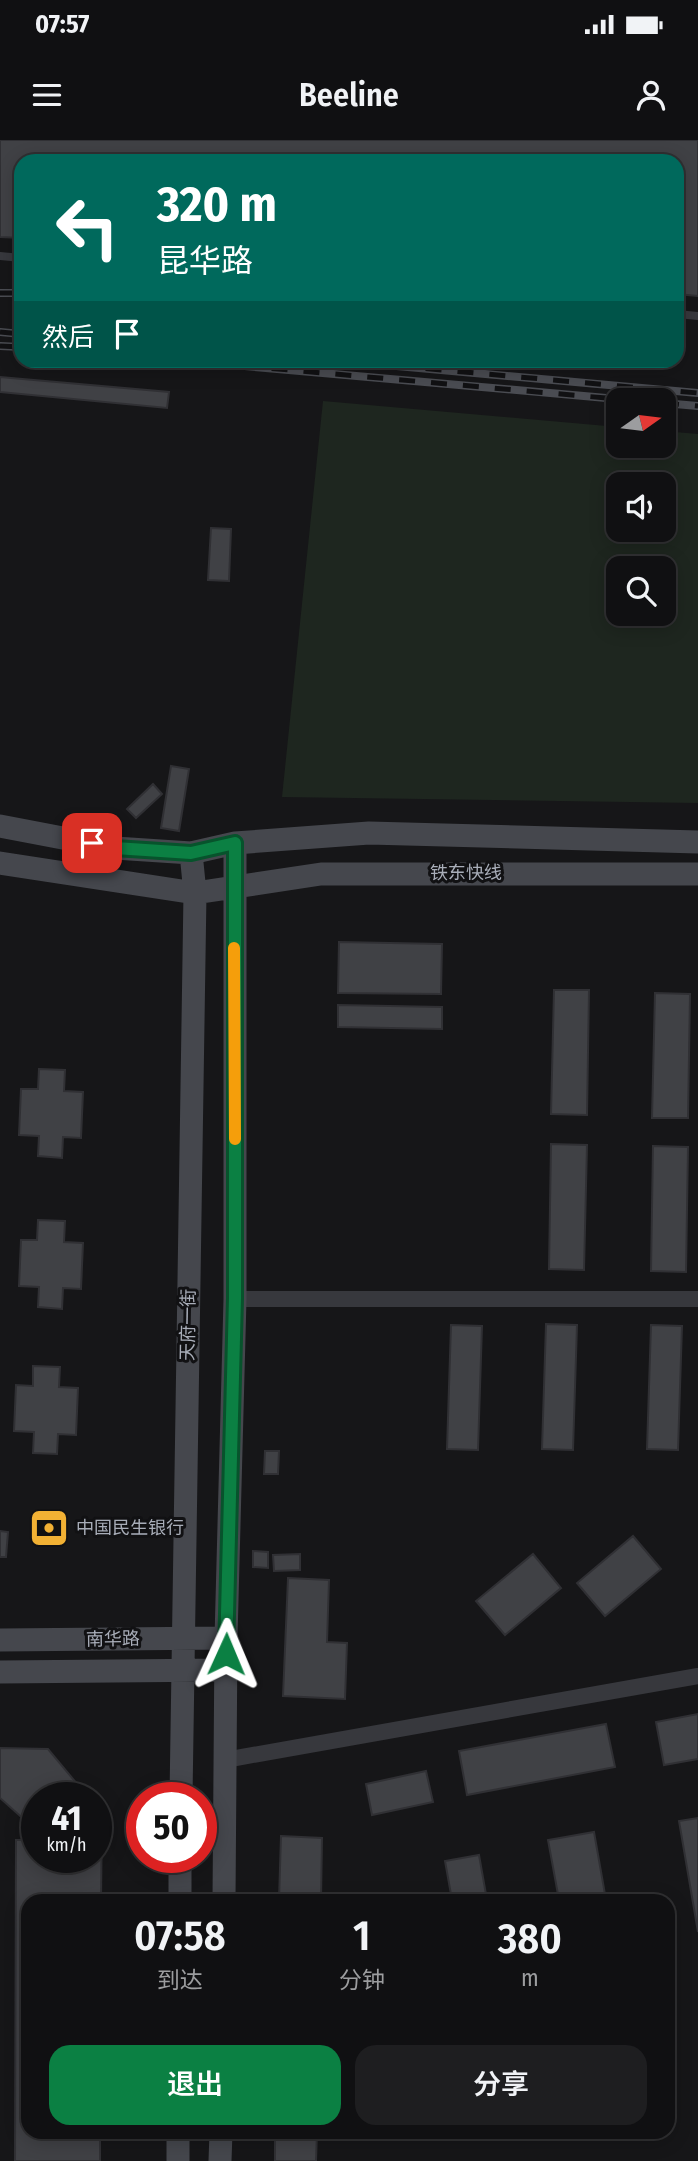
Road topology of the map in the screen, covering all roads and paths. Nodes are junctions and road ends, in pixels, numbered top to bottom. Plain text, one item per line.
1 (0, 826) edge
2 (698, 842) edge
3 (235, 843) junction
4 (191, 853) junction
5 (0, 863) edge
6 (698, 874) edge
7 (234, 887) junction
8 (194, 893) junction
9 (235, 1298) junction
10 (698, 1299) edge
11 (183, 1638) junction
12 (226, 1638) junction
13 (0, 1640) edge
14 (182, 1670) junction
15 (226, 1670) junction
16 (0, 1672) edge
17 (698, 1676) edge
18 (225, 1760) junction
19 (181, 1782) edge
20 (180, 1873) edge
21 (180, 1894) edge
22 (224, 1894) edge
23 (178, 2139) edge
24 (220, 2139) edge
25 (178, 2161) edge
26 (220, 2161) edge

1 - 4 main road, 铁东快线
2 - 3 main road, 铁东快线
3 - 4 main road, 铁东快线
3 - 7 main road
4 - 8 main road, 天府一街
5 - 8 main road, 铁东快线
6 - 7 main road, 铁东快线
7 - 8 main road, 铁东快线
7 - 9 main road
8 - 11 main road, 天府一街
9 - 10 street
9 - 12 main road
11 - 12 main road, 南华路
11 - 13 main road, 南华路
11 - 14 main road, 天府一街
12 - 15 main road
14 - 15 main road
14 - 16 main road
14 - 19 main road, 天府一街
15 - 18 main road
17 - 18 street
18 - 22 main road
20 - 21 main road
23 - 25 main road
24 - 26 main road

